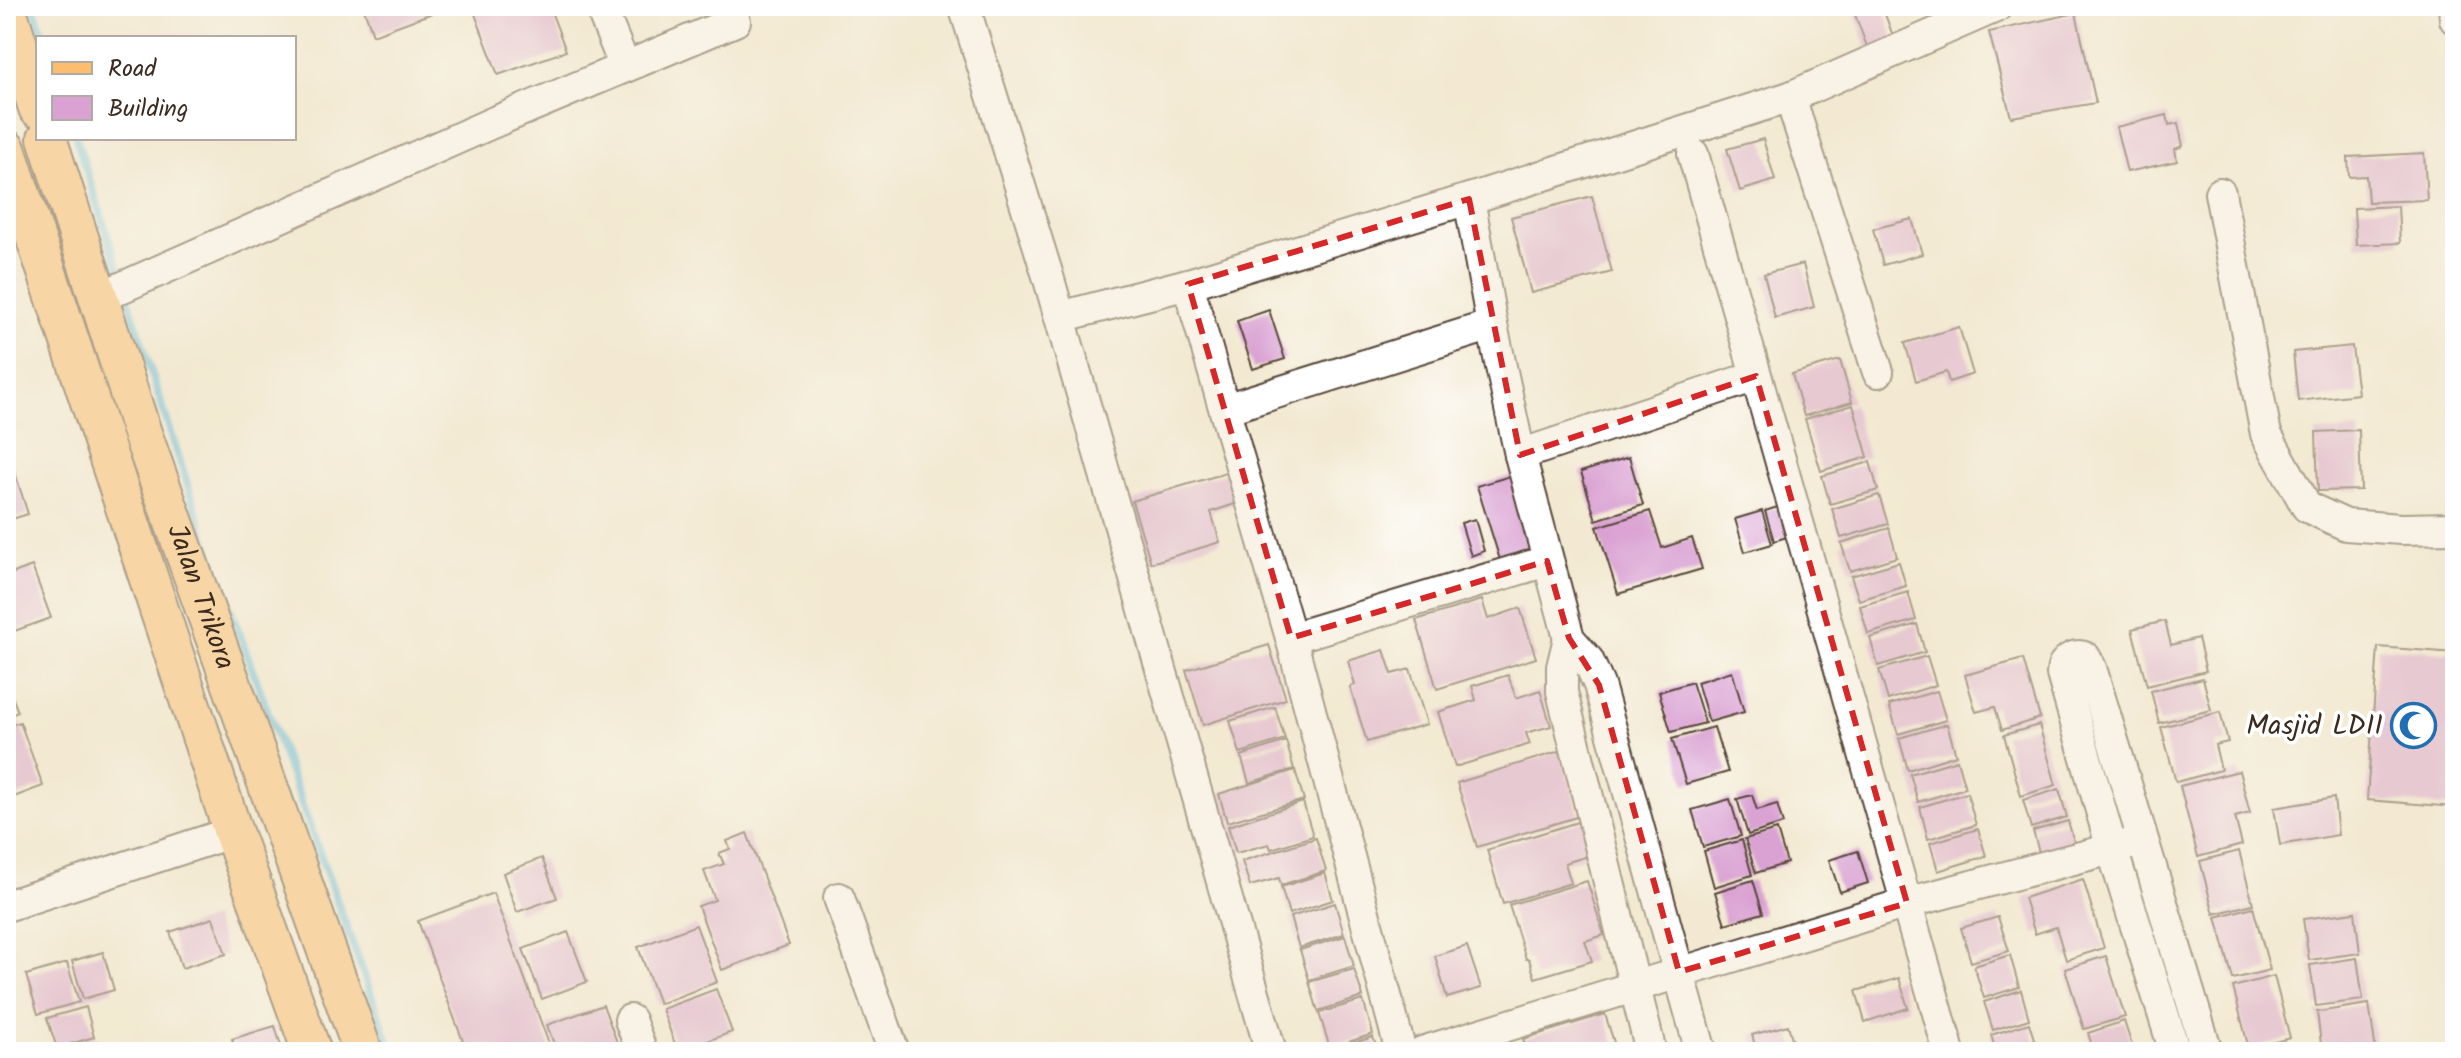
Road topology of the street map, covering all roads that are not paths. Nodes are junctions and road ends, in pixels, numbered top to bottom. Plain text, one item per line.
1 (600, 6) edge
2 (964, 6) edge
3 (1998, 6) edge
4 (2454, 6) edge
5 (6, 7) edge
6 (2455, 19) edge
7 (735, 21) dead end
8 (625, 67) junction
9 (1790, 97) junction
10 (36, 102) edge
11 (48, 140) edge
12 (6, 149) edge
13 (1693, 154) dead end
14 (2220, 193) dead end
15 (1469, 199) junction
16 (1188, 284) junction
17 (111, 292) junction
18 (1060, 317) junction
19 (1492, 325) junction
20 (1878, 372) dead end
21 (1756, 376) junction
22 (1225, 409) junction
23 (1520, 455) junction
24 (2455, 528) edge
25 (1547, 561) junction
26 (1291, 638) junction
27 (1569, 638) junction
28 (233, 832) junction
29 (2143, 841) junction
30 (2112, 849) junction
31 (839, 898) dead end
32 (1907, 903) junction
33 (6, 906) edge
34 (1679, 972) junction
35 (1633, 987) junction
36 (630, 1020) dead end
37 (312, 1052) edge
38 (363, 1052) edge
39 (642, 1052) edge
40 (894, 1052) edge
41 (1271, 1052) edge
42 (1401, 1052) edge
43 (1422, 1052) edge
44 (1651, 1052) edge
45 (1701, 1052) edge
46 (1949, 1052) edge
47 (2175, 1052) edge
48 (2207, 1052) edge

1 - 8 street
2 - 18 street
3 - 9 street
4 - 6 street
5 - 10 main road
7 - 8 street
8 - 17 street
9 - 15 street
9 - 20 street
11 - 17 main road, Jalan Trikora
12 - 28 main road, Jalan Trikora
13 - 21 street
14 - 24 street
15 - 16 street
15 - 19 street
16 - 18 street
16 - 22 street
17 - 38 main road, Jalan Trikora
18 - 41 street
19 - 22 street
19 - 23 street
21 - 23 street
21 - 32 street
22 - 26 street
23 - 25 street
25 - 26 street
25 - 27 street
26 - 42 street
27 - 34 street
27 - 35 street
28 - 33 street
28 - 37 main road, Jalan Trikora
29 - 30 street
29 - 30 street
29 - 48 street
30 - 32 street
30 - 47 street
31 - 40 street
32 - 34 street
32 - 46 street
34 - 35 street
34 - 45 street
35 - 43 street
35 - 44 street
36 - 39 street

